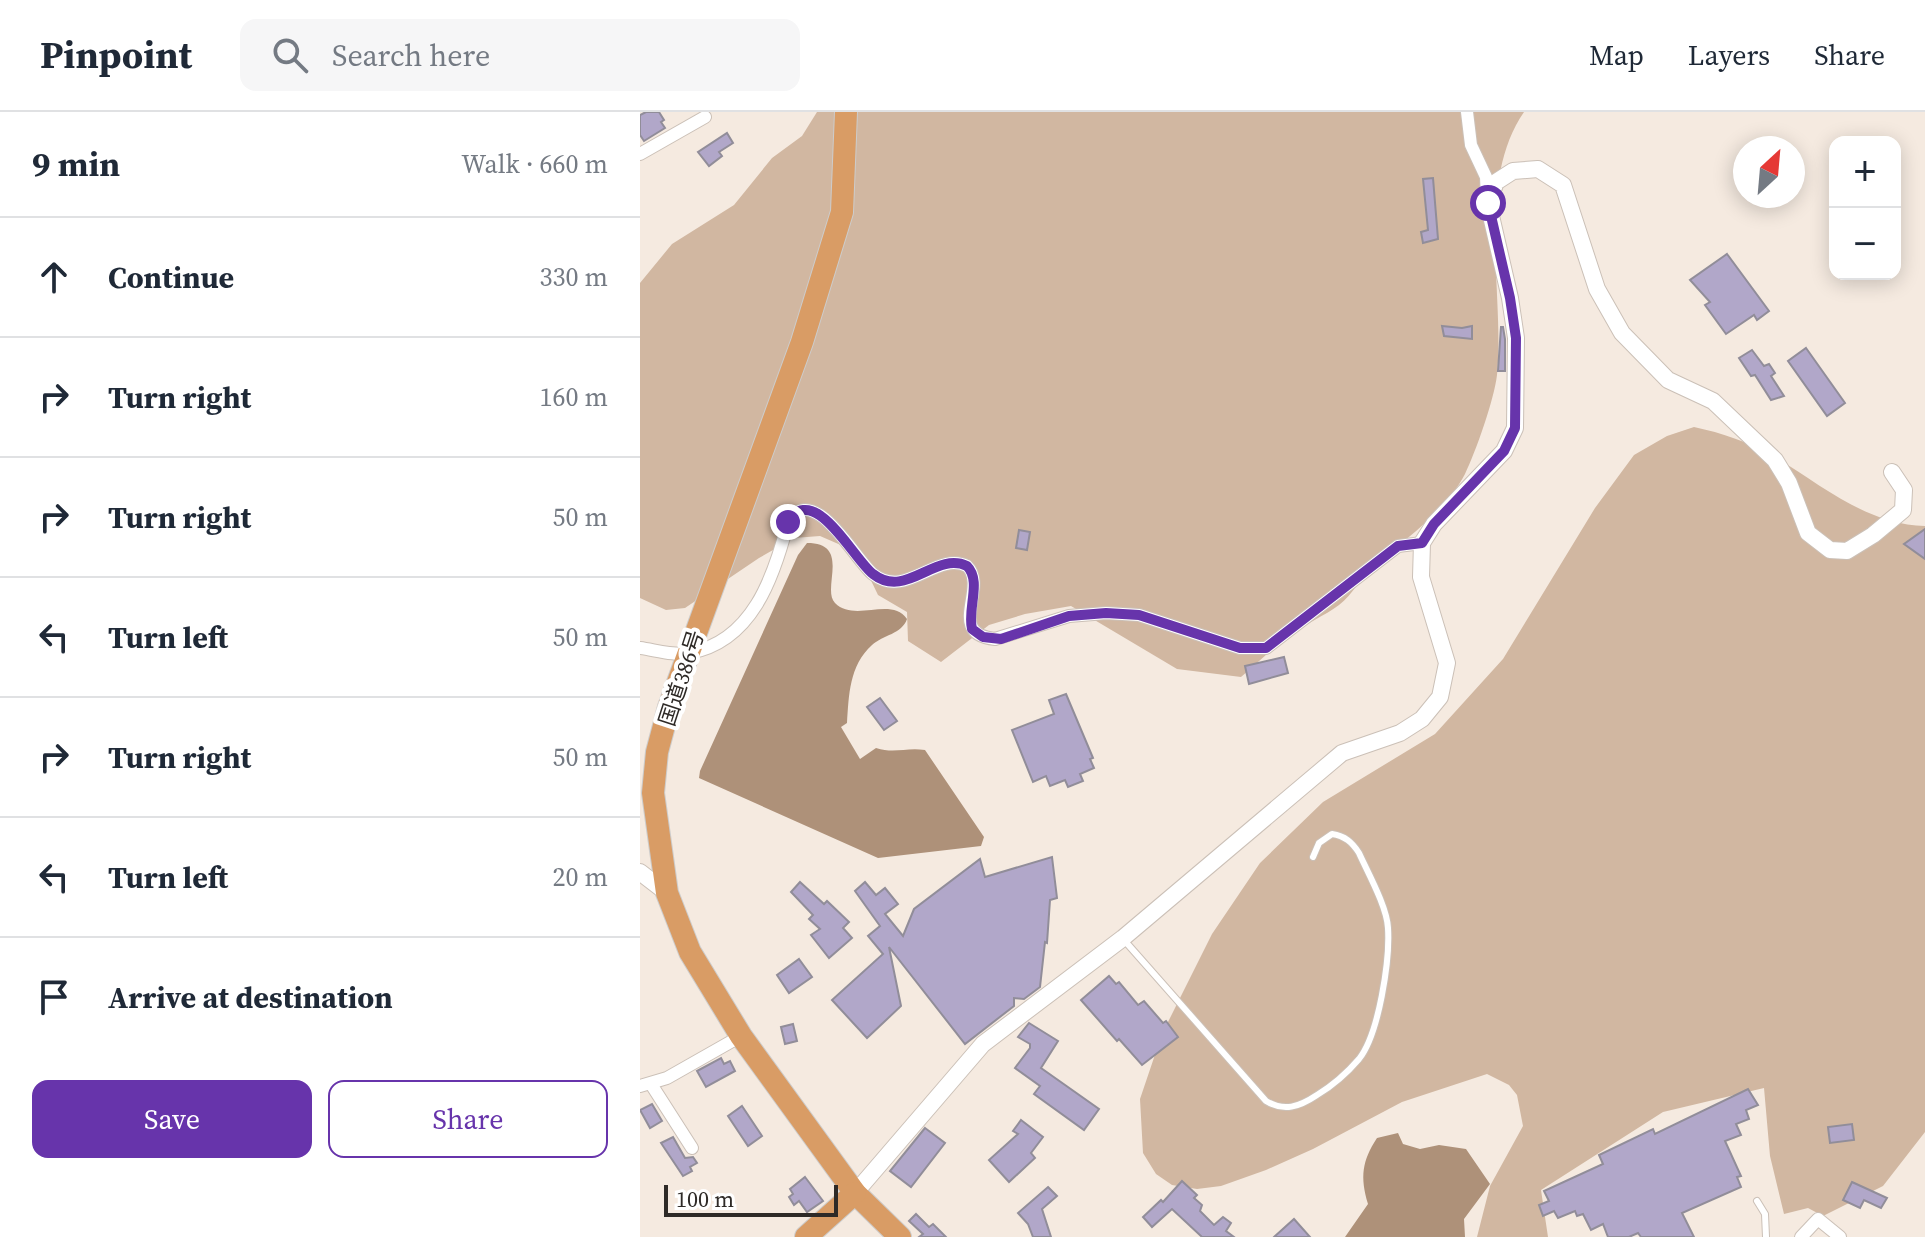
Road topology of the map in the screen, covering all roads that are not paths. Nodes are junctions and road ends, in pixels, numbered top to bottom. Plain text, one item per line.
1 (846, 112) edge
2 (1467, 112) edge
3 (705, 117) dead end
4 (640, 154) edge
5 (1488, 203) junction
6 (1892, 472) dead end
7 (1422, 543) junction
8 (640, 648) edge
9 (687, 654) junction
10 (1313, 857) dead end
11 (640, 872) edge
12 (667, 893) junction
13 (1123, 938) junction
14 (741, 1036) junction
15 (645, 1085) edge
16 (692, 1148) dead end
17 (855, 1193) junction
18 (1757, 1201) dead end
19 (806, 1237) edge
20 (900, 1237) edge
21 (1766, 1237) edge
22 (1801, 1237) edge
23 (1840, 1237) edge

1 - 9 highway, 国道386号
2 - 5 street
3 - 4 street
5 - 6 street
5 - 7 street
7 - 9 street
7 - 13 street
8 - 9 street
9 - 12 highway, 国道386号
10 - 13 lane
11 - 12 street
12 - 14 highway, 国道386号
13 - 17 street
14 - 15 street
14 - 17 highway, 国道386号
15 - 16 street
17 - 19 highway
17 - 20 highway, 国道386号
18 - 21 lane
22 - 23 street

